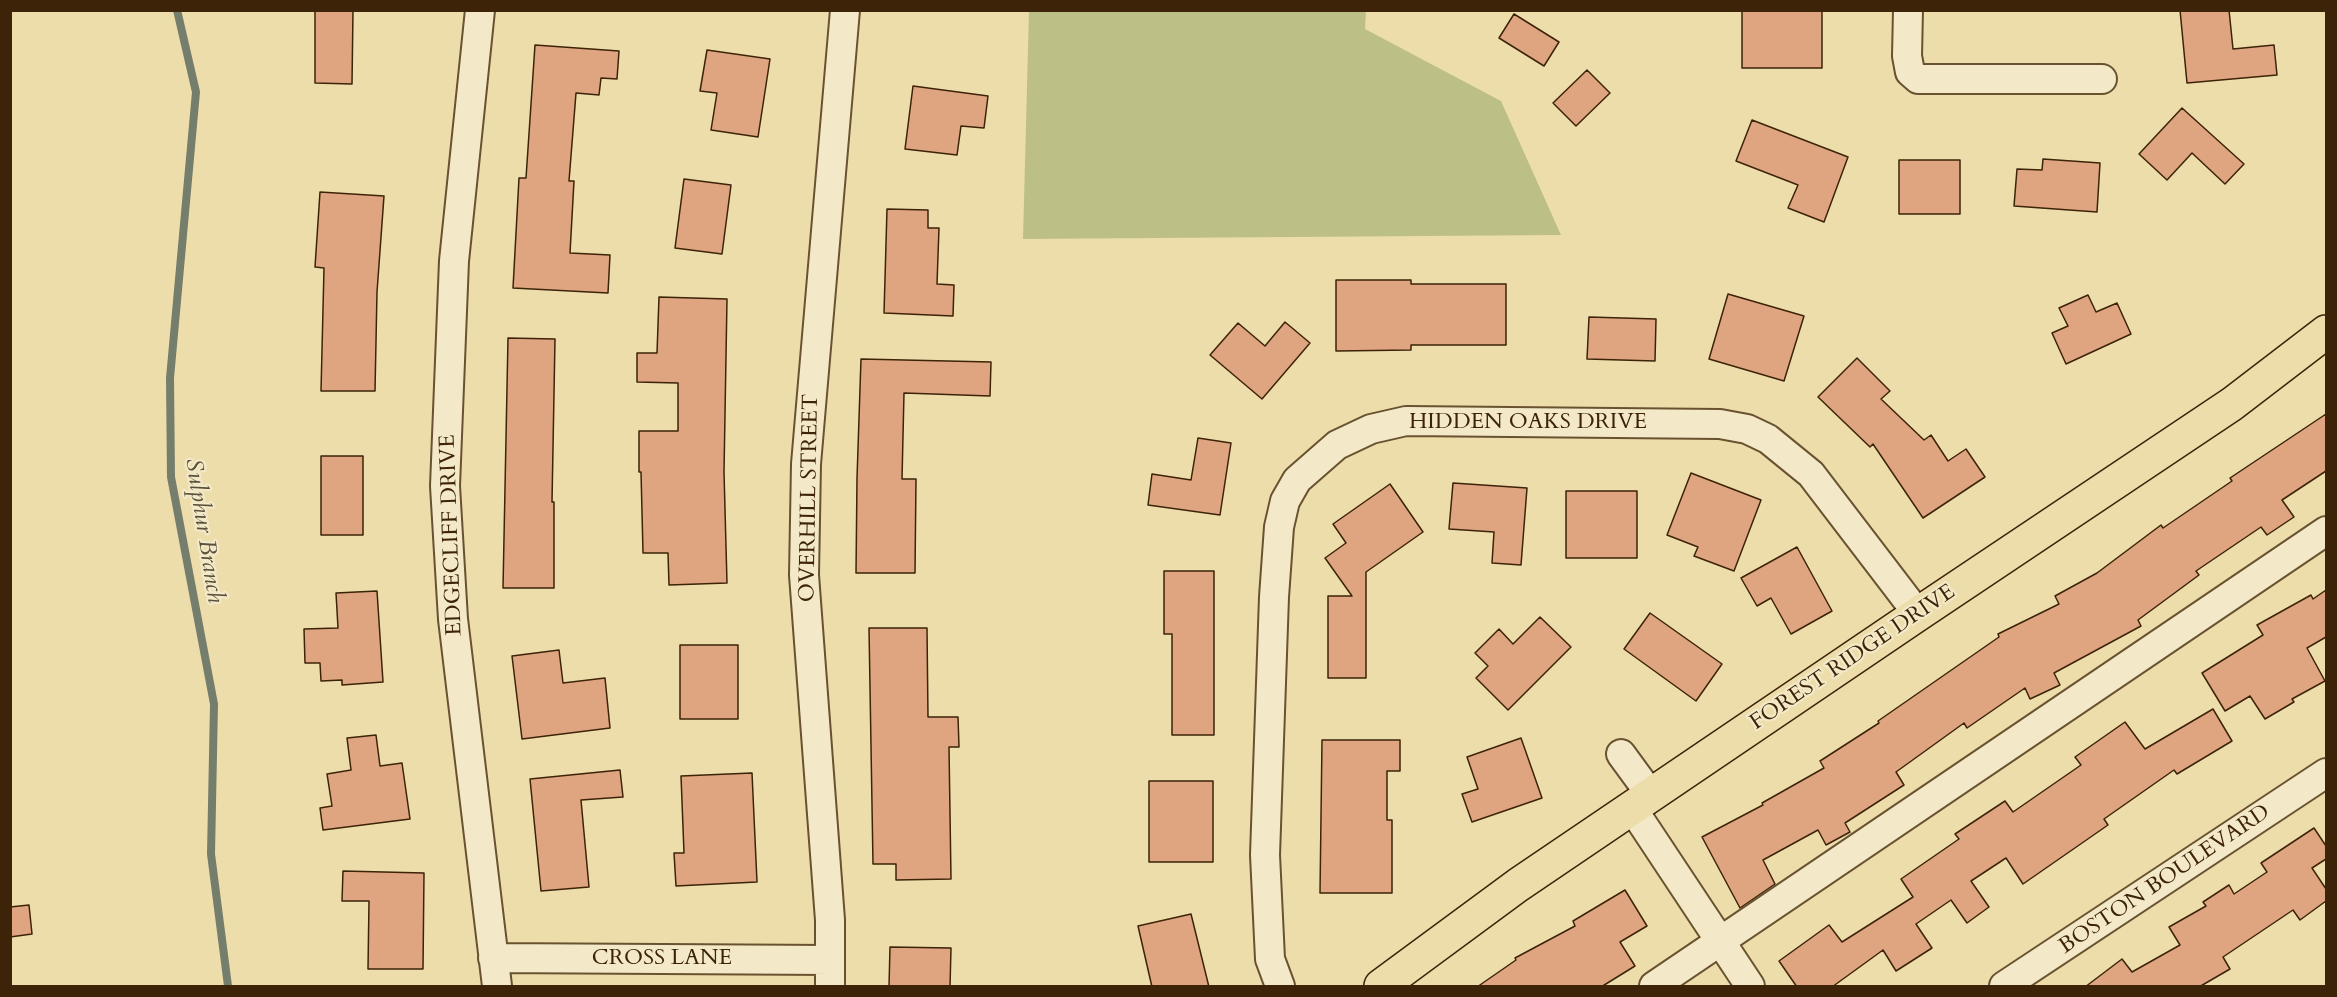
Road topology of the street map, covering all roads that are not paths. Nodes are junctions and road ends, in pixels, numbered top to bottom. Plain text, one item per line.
1 (480, 10) edge
2 (845, 10) edge
3 (1908, 10) edge
4 (2102, 79) dead end
5 (2326, 332) edge
6 (2326, 531) edge
7 (1918, 614) junction
8 (1621, 754) dead end
9 (2326, 773) edge
10 (1642, 801) junction
11 (1720, 941) junction
12 (493, 958) junction
13 (830, 973) edge
14 (497, 987) edge
15 (1280, 987) edge
16 (1381, 987) edge
17 (1654, 987) edge
18 (1750, 987) edge
19 (2004, 987) edge

1 - 12 street, EDGECLIFF DRIVE
2 - 13 street, OVERHILL STREET
3 - 4 street
5 - 7 main road, FOREST RIDGE DRIVE
6 - 11 street
7 - 10 main road, FOREST RIDGE DRIVE
7 - 15 street, HIDDEN OAKS DRIVE
8 - 10 street
9 - 19 street, BOSTON BOULEVARD
10 - 11 street
10 - 16 main road, FOREST RIDGE DRIVE
11 - 17 street
11 - 18 street
12 - 13 street, CROSS LANE
12 - 14 street, EDGECLIFF DRIVE

